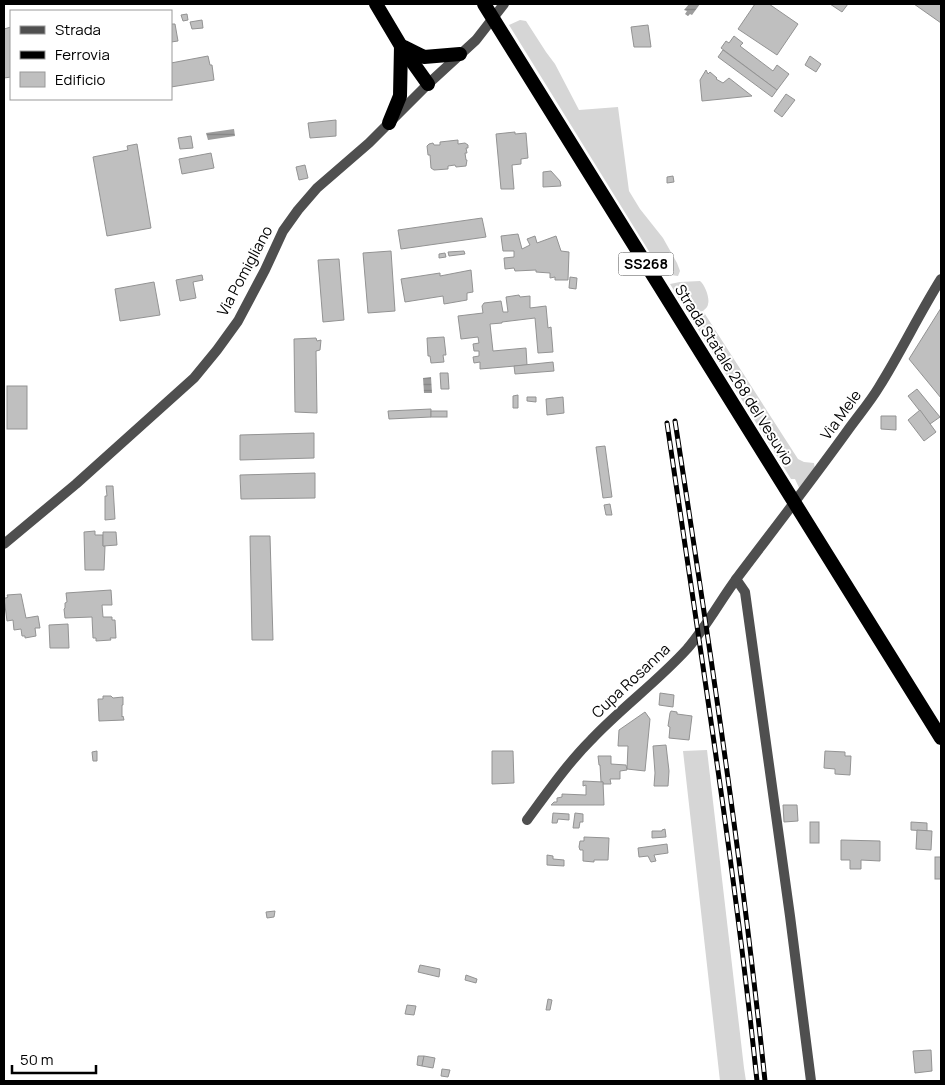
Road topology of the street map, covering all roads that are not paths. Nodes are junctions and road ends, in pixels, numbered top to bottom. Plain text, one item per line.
1 (376, 4) edge
2 (484, 4) edge
3 (504, 4) edge
4 (401, 46) junction
5 (460, 54) junction
6 (428, 84) junction
7 (389, 123) junction
8 (941, 279) edge
9 (4, 544) edge
10 (752, 560) joint
11 (736, 579) junction
12 (941, 738) edge
13 (527, 820) dead end
14 (811, 1081) edge

1 - 4 highway
2 - 12 highway, Strada Statale 268 del Vesuvio / SS268
3 - 5 street, Via Pomigliano
4 - 5 highway
4 - 6 highway
4 - 7 highway
5 - 6 street, Via Pomigliano
6 - 7 street, Via Pomigliano
7 - 9 street, Via Pomigliano
8 - 10 street, Via Mele
10 - 11 street, Cupa Rosanna
11 - 13 street, Cupa Rosanna
11 - 14 street

